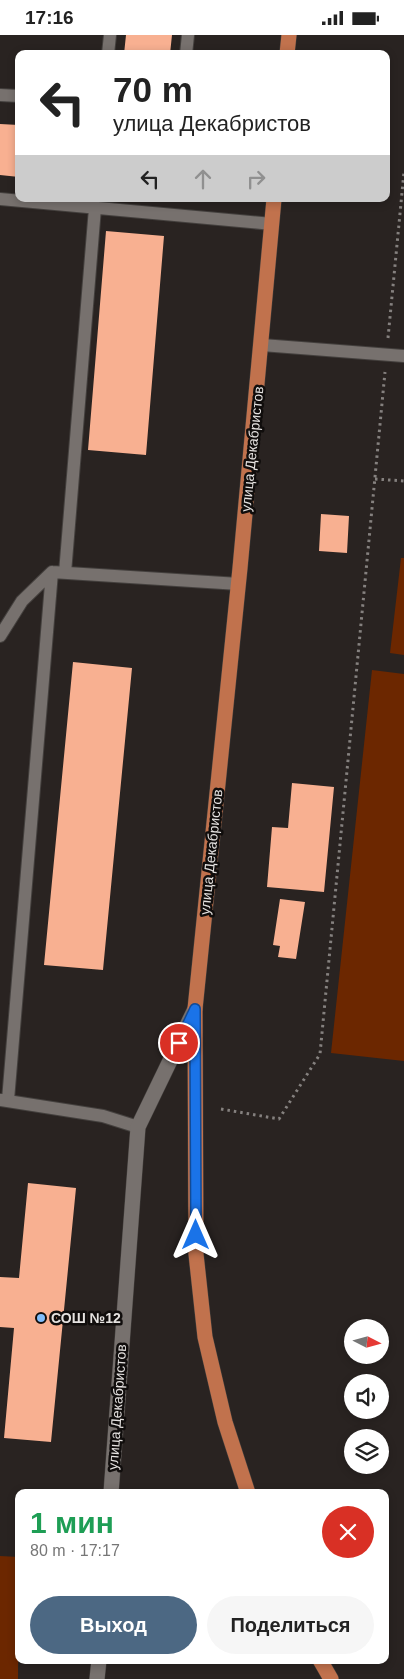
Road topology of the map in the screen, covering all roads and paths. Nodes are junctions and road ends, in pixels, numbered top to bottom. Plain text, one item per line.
1 (110, 35) edge
2 (188, 35) edge
3 (289, 35) edge
4 (108, 50) edge
5 (186, 50) edge
6 (287, 50) edge
7 (0, 95) edge
8 (15, 96) edge
9 (404, 172) edge
10 (0, 199) edge
11 (15, 200) edge
12 (32, 202) edge
13 (274, 202) edge
14 (95, 208) junction
15 (272, 223) junction
16 (262, 345) junction
17 (387, 354) junction
18 (404, 356) edge
19 (375, 479) junction
20 (404, 481) edge
21 (59, 573) junction
22 (239, 584) junction
23 (0, 636) edge
24 (195, 1009) junction
25 (3, 1097) edge
26 (221, 1109) dead end
27 (138, 1127) junction
28 (111, 1489) edge
29 (247, 1489) edge
30 (99, 1664) edge
31 (322, 1664) edge
32 (97, 1679) edge
33 (331, 1679) edge

1 - 4 lane
2 - 5 lane
3 - 6 main road
7 - 8 lane
9 - 17 path
10 - 11 lane
12 - 14 lane
13 - 15 main road, улица Декабристов
14 - 15 lane
14 - 21 lane
15 - 16 main road, улица Декабристов
16 - 17 lane
16 - 22 main road, улица Декабристов
17 - 18 lane
17 - 19 path
19 - 20 path
19 - 26 path
21 - 22 lane
21 - 23 lane
21 - 25 lane
22 - 24 main road, улица Декабристов
24 - 27 street, улица Декабристов
24 - 29 main road
25 - 27 lane
27 - 28 street, улица Декабристов
30 - 32 street
31 - 33 main road

